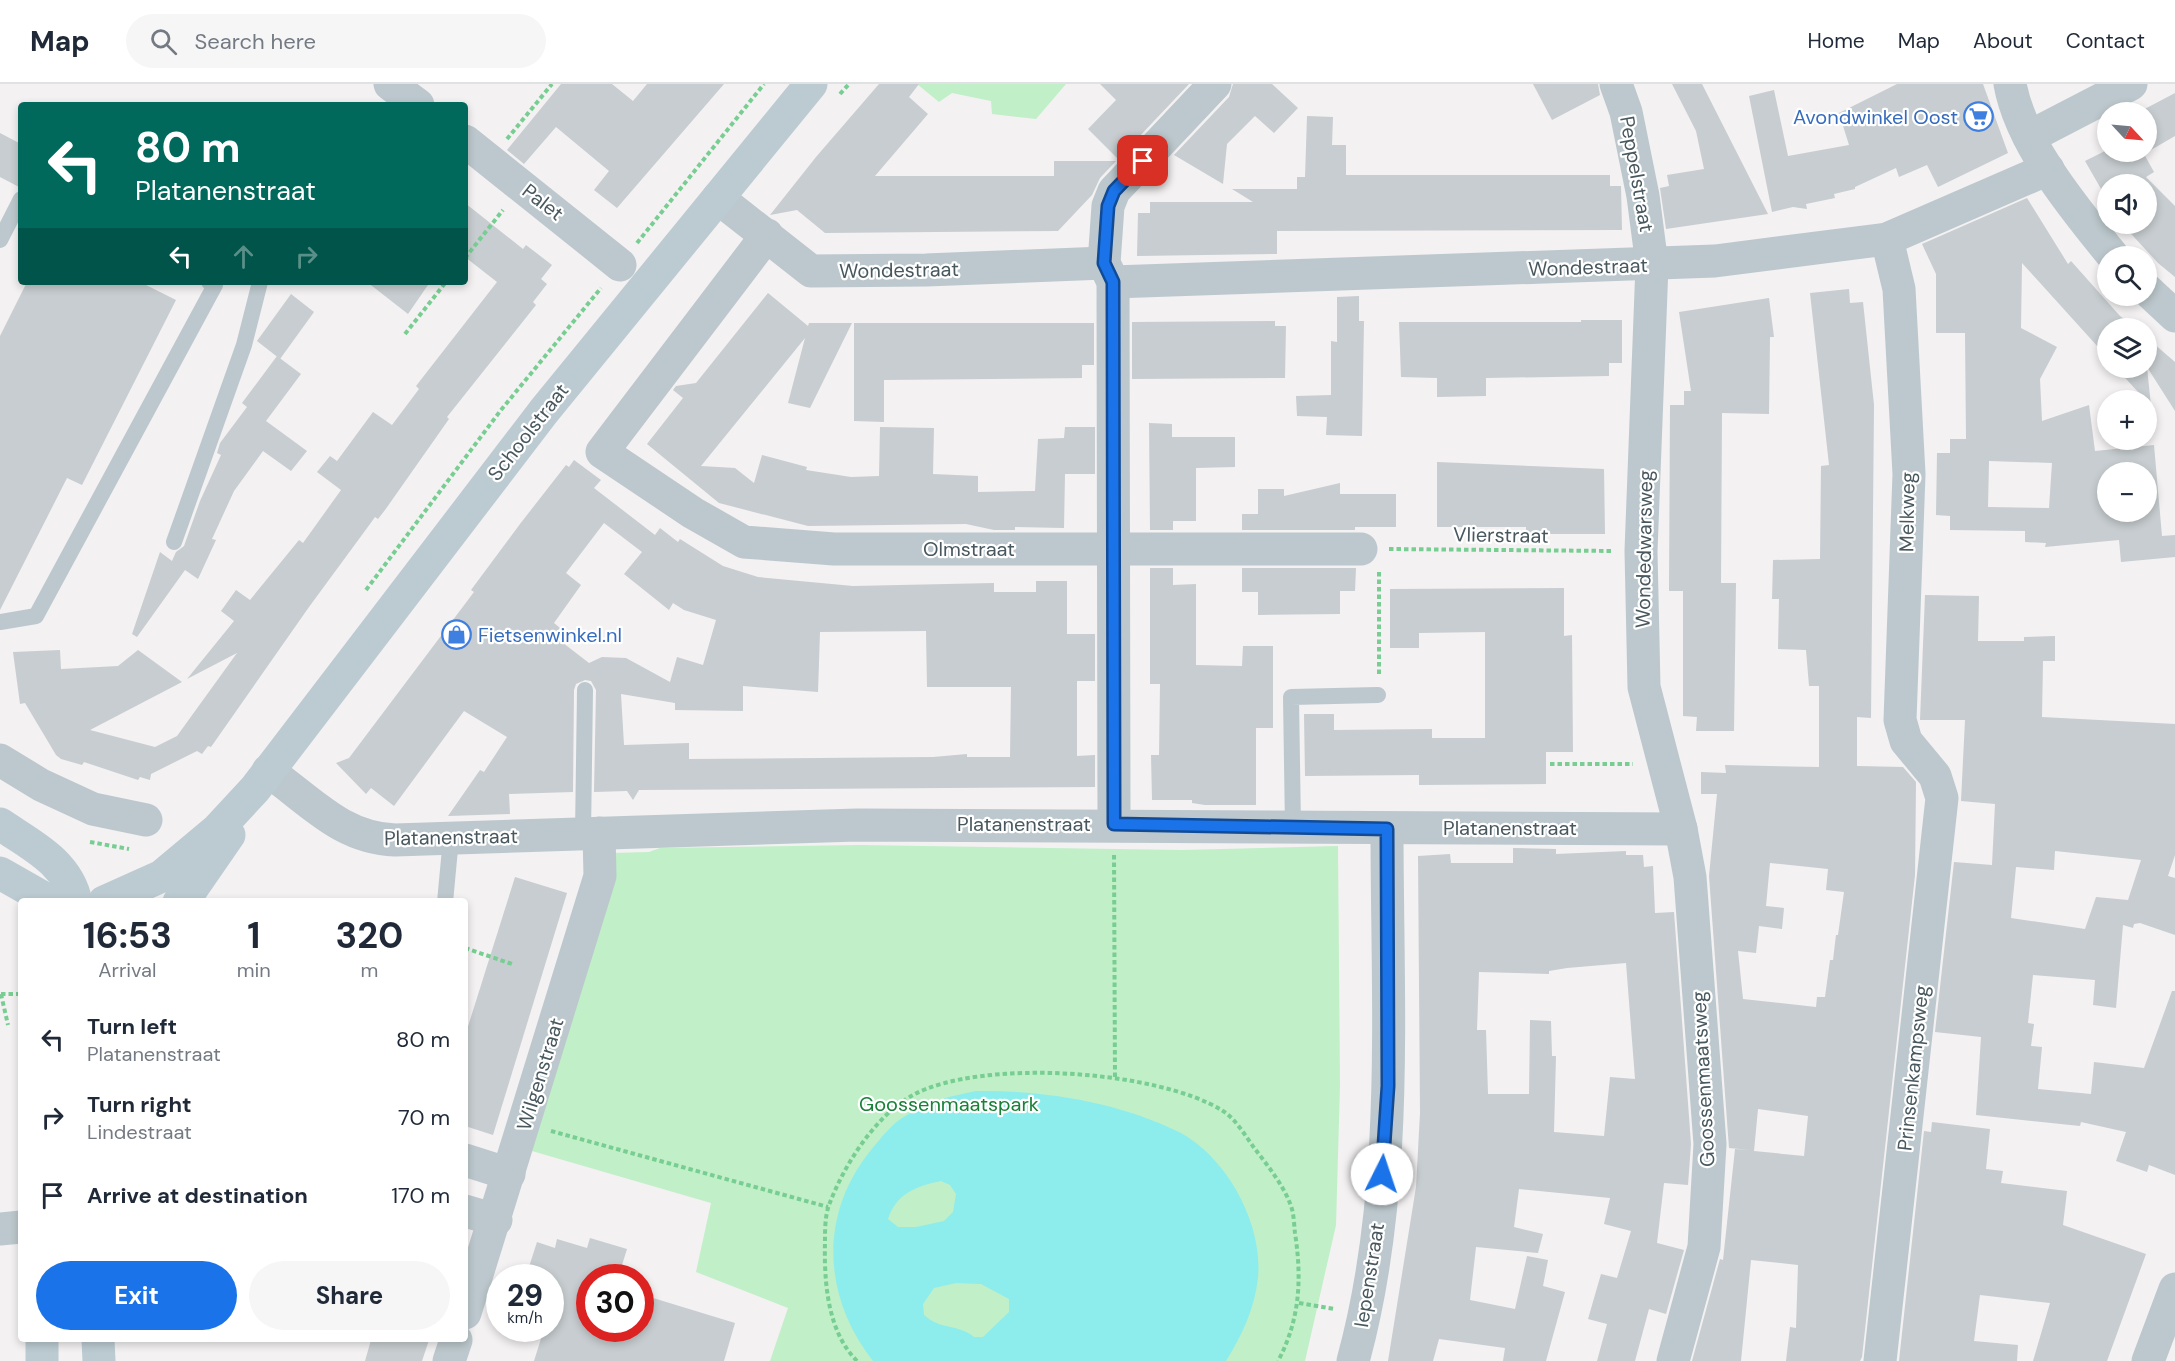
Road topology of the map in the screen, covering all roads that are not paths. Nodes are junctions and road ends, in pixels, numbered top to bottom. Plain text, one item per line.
1 (390, 84) edge
2 (811, 84) edge
3 (1215, 84) edge
4 (1616, 84) edge
5 (2010, 84) edge
6 (2131, 84) edge
7 (414, 102) edge
8 (2029, 137) junction
9 (477, 151) edge
10 (2048, 169) junction
11 (718, 198) junction
12 (18, 206) edge
13 (767, 235) junction
14 (1887, 239) junction
15 (0, 240) edge
16 (2106, 246) edge
17 (620, 265) dead end
18 (1652, 265) junction
19 (1109, 273) junction
20 (215, 285) edge
21 (259, 285) edge
22 (2157, 299) edge
23 (2175, 316) edge
24 (174, 542) dead end
25 (1114, 548) junction
26 (1370, 549) road end
27 (0, 622) edge
28 (585, 690) dead end
29 (1378, 695) road end
30 (0, 760) edge
31 (1935, 776) joint
32 (262, 780) junction
33 (146, 820) dead end
34 (0, 824) edge
35 (1114, 824) junction
36 (1293, 828) junction
37 (1387, 829) junction
38 (1681, 829) junction
39 (591, 833) junction
40 (451, 838) junction
41 (4, 875) edge
42 (44, 898) edge
43 (75, 898) edge
44 (113, 898) edge
45 (183, 898) edge
46 (445, 898) edge
47 (18, 905) edge
48 (468, 1161) edge
49 (509, 1174) junction
50 (468, 1212) edge
51 (496, 1220) junction
52 (18, 1227) edge
53 (0, 1229) edge
54 (2175, 1289) edge
55 (468, 1303) edge
56 (42, 1342) edge
57 (98, 1342) edge
58 (455, 1342) edge
59 (42, 1361) edge
60 (99, 1361) edge
61 (449, 1361) edge
62 (1353, 1361) edge
63 (1673, 1361) edge
64 (1880, 1361) edge
65 (2148, 1361) edge

1 - 7 street
2 - 11 street, Schoolstraat
3 - 19 street
4 - 18 street, Peppelstraat
5 - 8 street
6 - 8 street
8 - 10 street
9 - 17 street, Palet
10 - 14 street, Wondestraat
10 - 16 street
11 - 13 street, Wondestraat
11 - 32 street, Schoolstraat
12 - 15 lane
13 - 19 street, Wondestraat
13 - 25 street, Olmstraat
14 - 18 street, Wondestraat
14 - 31 street, Melkweg
18 - 19 street, Wondestraat
18 - 38 street, Wondedwarsweg
19 - 25 street
20 - 27 lane
21 - 24 lane
22 - 23 street
25 - 26 street, Olmstraat
25 - 35 street
28 - 39 lane
29 - 36 lane
30 - 33 street
31 - 64 street, Prinsenkampsweg
32 - 40 street, Platanenstraat
32 - 44 street, Schoolstraat
32 - 45 street, Schoolstraat
34 - 43 street
35 - 36 street, Platanenstraat
35 - 39 street, Platanenstraat
36 - 37 street, Platanenstraat
37 - 38 street, Platanenstraat
37 - 62 street, Iepenstraat
38 - 63 street, Goossenmaatsweg
39 - 40 street, Platanenstraat
39 - 49 street, Wilgenstraat
40 - 46 lane
41 - 42 street
41 - 47 street
48 - 49 street
49 - 51 street, Wilgenstraat
50 - 51 street
51 - 55 street, Wilgenstraat
52 - 53 street
54 - 65 street
56 - 59 street
57 - 60 street
58 - 61 street

